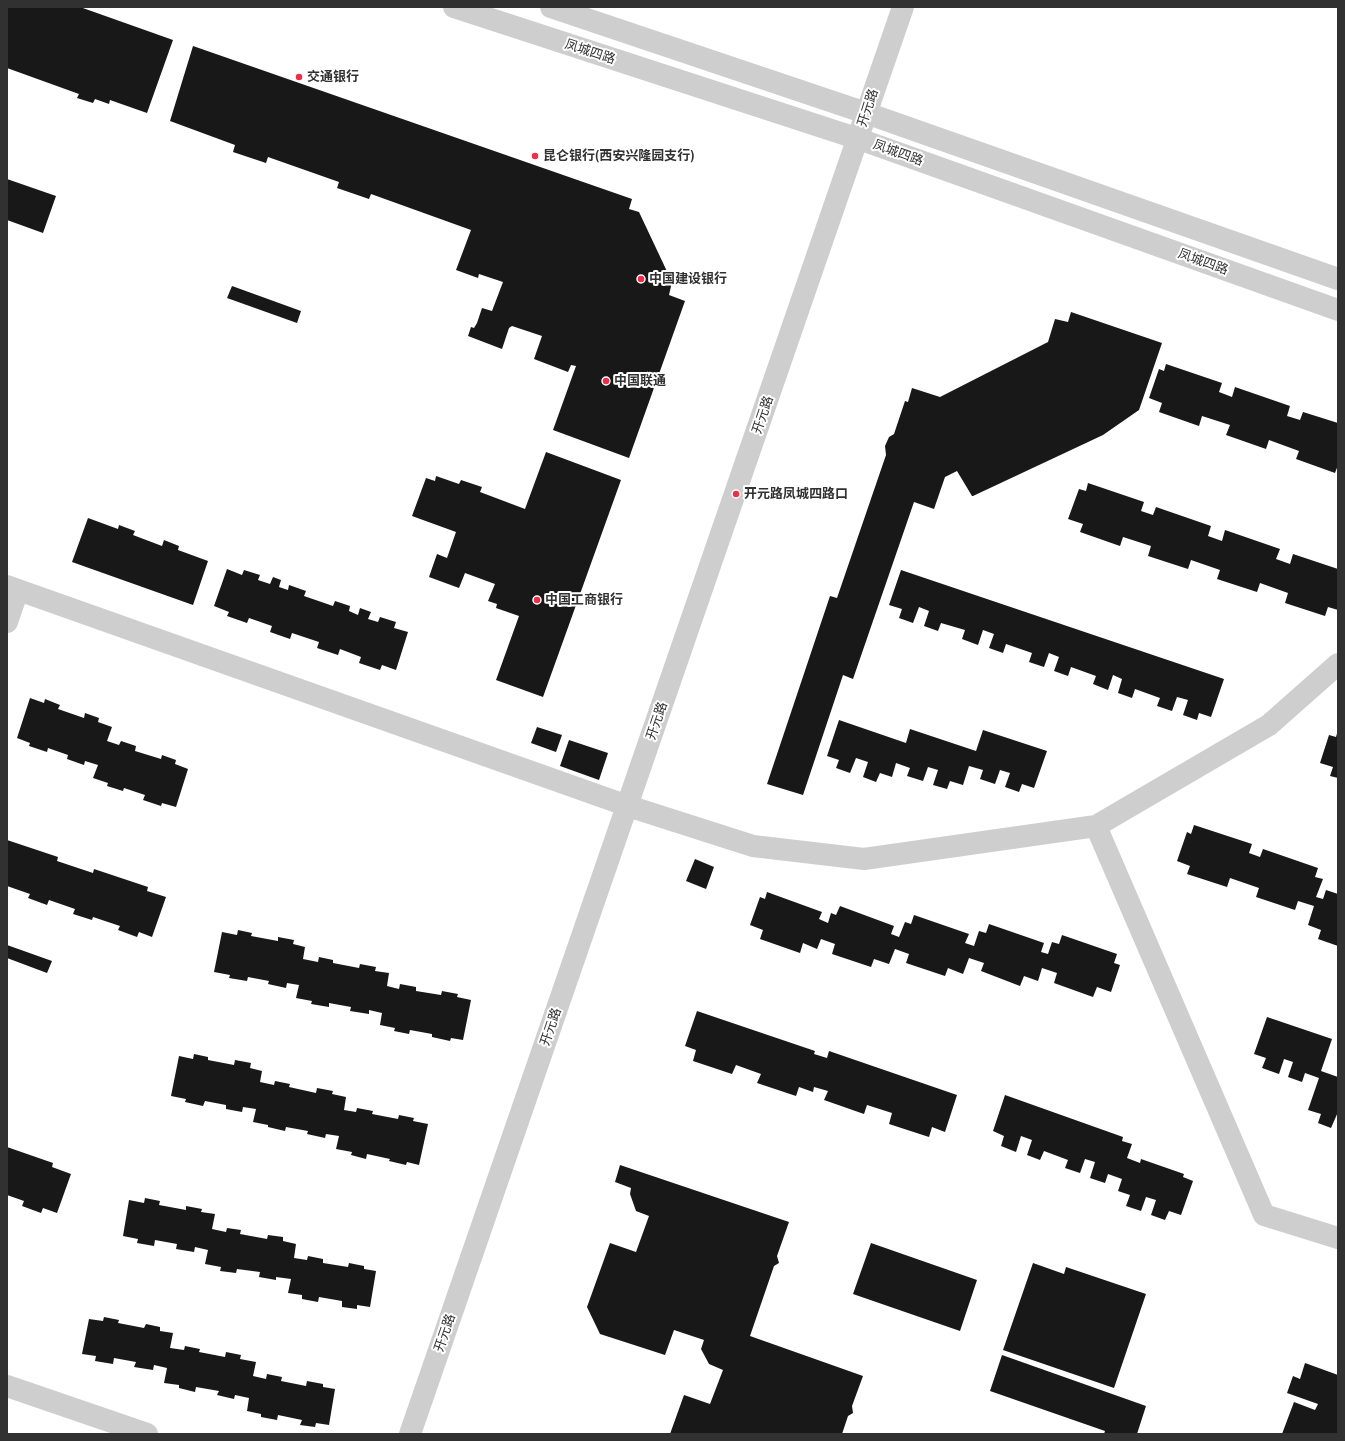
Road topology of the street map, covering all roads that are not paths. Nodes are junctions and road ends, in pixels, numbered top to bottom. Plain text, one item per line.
1 (454, 7) edge
2 (551, 7) edge
3 (903, 7) edge
4 (866, 113) junction
5 (859, 139) junction
6 (1338, 279) edge
7 (1338, 310) edge
8 (12, 588) edge
9 (7, 622) edge
10 (1338, 664) edge
11 (628, 806) junction
12 (1096, 826) junction
13 (1338, 1238) edge
14 (7, 1386) edge
15 (147, 1434) edge
16 (410, 1434) edge

1 - 5 street, 凤城四路
2 - 4 street, 凤城四路
3 - 4 street, 开元路
4 - 5 street, 开元路
4 - 6 street, 凤城四路
5 - 7 street, 凤城四路
5 - 11 street, 开元路
8 - 9 street
8 - 11 street
10 - 12 street
11 - 12 street
11 - 16 street, 开元路
12 - 13 street
14 - 15 street

